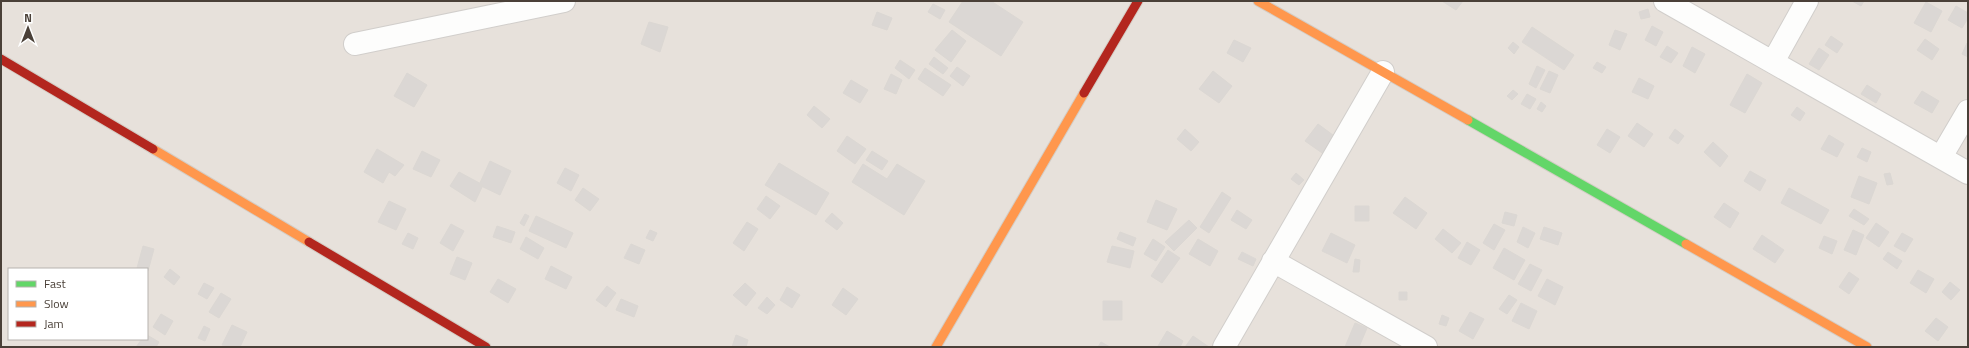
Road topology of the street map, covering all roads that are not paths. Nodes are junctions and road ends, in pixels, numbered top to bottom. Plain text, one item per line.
1 (564, 1) edge
2 (1138, 1) edge
3 (1258, 1) edge
4 (1665, 1) edge
5 (1807, 1) edge
6 (355, 44) dead end
7 (1, 59) edge
8 (1773, 62) junction
9 (1383, 72) junction
10 (1968, 111) edge
11 (1941, 157) junction
12 (1968, 173) edge
13 (1273, 261) junction
14 (486, 347) edge
15 (936, 347) edge
16 (1224, 347) edge
17 (1426, 347) edge
18 (1867, 347) edge

1 - 6 street
2 - 15 street
3 - 9 street
4 - 8 street
5 - 8 street
7 - 14 street
8 - 11 street
9 - 13 street
9 - 18 street
10 - 11 street
11 - 12 street
13 - 16 street
13 - 17 street

